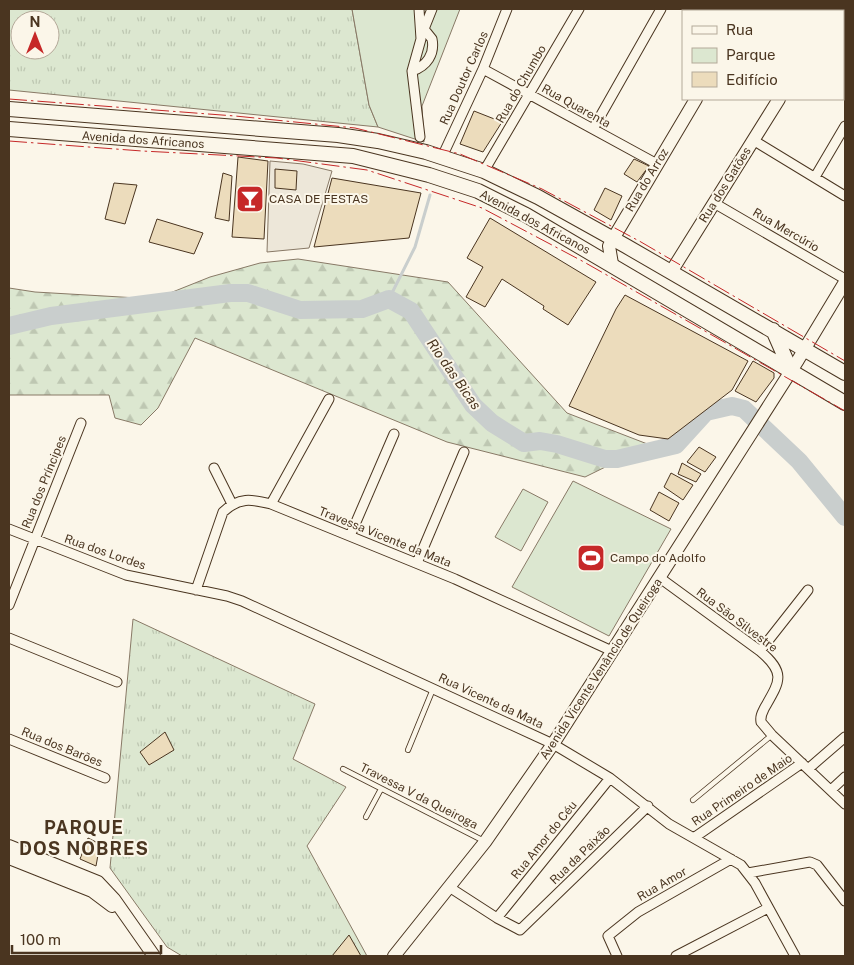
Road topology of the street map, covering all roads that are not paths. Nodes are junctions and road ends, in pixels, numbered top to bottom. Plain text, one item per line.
1 (418, 9) edge
2 (432, 9) edge
3 (507, 9) edge
4 (579, 9) edge
5 (661, 9) edge
6 (424, 29) junction
7 (420, 39) junction
8 (483, 69) junction
9 (412, 71) junction
10 (530, 94) junction
11 (695, 100) edge
12 (778, 100) edge
13 (9, 110) edge
14 (845, 126) edge
15 (593, 129) junction
16 (9, 130) edge
17 (420, 137) dead end
18 (753, 140) junction
19 (442, 157) junction
20 (657, 164) junction
21 (484, 171) junction
22 (815, 177) junction
23 (845, 196) edge
24 (714, 203) junction
25 (612, 239) junction
26 (612, 264) junction
27 (672, 272) junction
28 (845, 280) edge
29 (773, 330) junction
30 (805, 349) junction
31 (791, 371) junction
32 (845, 373) edge
33 (329, 399) dead end
34 (845, 403) edge
35 (81, 423) dead end
36 (394, 434) dead end
37 (464, 452) dead end
38 (214, 468) dead end
39 (232, 504) junction
40 (271, 504) junction
41 (9, 530) edge
42 (350, 536) junction
43 (34, 540) junction
44 (417, 563) junction
45 (660, 578) junction
46 (196, 590) junction
47 (808, 590) dead end
48 (9, 605) edge
49 (9, 638) edge
50 (612, 651) junction
51 (760, 651) junction
52 (118, 682) dead end
53 (433, 687) junction
54 (772, 735) junction
55 (845, 737) edge
56 (9, 739) edge
57 (554, 744) junction
58 (408, 750) dead end
59 (805, 766) junction
60 (343, 769) dead end
61 (845, 777) edge
62 (106, 778) dead end
63 (610, 778) junction
64 (381, 789) junction
65 (831, 790) junction
66 (693, 800) dead end
67 (845, 804) edge
68 (648, 806) junction
69 (366, 817) dead end
70 (695, 837) junction
71 (485, 842) junction
72 (9, 846) edge
73 (9, 858) edge
74 (731, 859) junction
75 (748, 873) junction
76 (449, 887) junction
77 (845, 901) edge
78 (768, 908) junction
79 (497, 918) junction
80 (131, 926) junction
81 (154, 956) edge
82 (394, 956) edge
83 (617, 956) edge
84 (676, 956) edge
85 (793, 956) edge

1 - 7 street
2 - 6 street
3 - 8 street, Rua Doutor Carlos
4 - 10 street, Rua do Chumbo
5 - 15 street
6 - 7 street
6 - 9 street
7 - 9 street
8 - 10 street, Rua Quarenta
8 - 19 street, Rua Doutor Carlos
9 - 17 street
10 - 15 street, Rua Quarenta
10 - 21 street, Rua do Chumbo
11 - 20 street, Rua do Arroz
12 - 18 street, Rua dos Gatões
13 - 19 main road, Avenida dos Africanos
14 - 22 street
15 - 20 street, Rua Quarenta
16 - 26 main road, Avenida dos Africanos
18 - 22 street
18 - 24 street, Rua dos Gatões
19 - 21 main road, Avenida dos Africanos
20 - 25 street, Rua do Arroz
21 - 25 main road, Avenida dos Africanos
22 - 23 street
24 - 27 street, Rua dos Gatões
24 - 28 street, Rua Mercúrio
25 - 26 street
25 - 27 main road, Avenida dos Africanos
26 - 31 main road, Avenida dos Africanos
27 - 29 main road, Avenida dos Africanos
28 - 30 street, Avenida Vicente Venâncio de Queiroga
29 - 30 main road, Avenida dos Africanos
29 - 31 main road
30 - 31 street, Avenida Vicente Venâncio de Queiroga
30 - 32 main road, Avenida dos Africanos
31 - 34 main road, Avenida dos Africanos
31 - 45 street, Avenida Vicente Venâncio de Queiroga
33 - 40 street
35 - 43 street, Rua dos Príncipes
36 - 42 street
37 - 44 street
38 - 39 street
39 - 40 street, Travessa Vicente da Mata
39 - 46 street
40 - 42 street, Travessa Vicente da Mata
41 - 43 street, Rua dos Lordes
42 - 44 street, Travessa Vicente da Mata
43 - 46 street, Rua dos Lordes
43 - 48 street, Rua dos Príncipes
44 - 50 street, Travessa Vicente da Mata
45 - 50 street, Avenida Vicente Venâncio de Queiroga
45 - 51 street, Rua São Silvestre
46 - 53 street, Rua Vicente da Mata
47 - 51 street
49 - 52 street
50 - 57 street, Avenida Vicente Venâncio de Queiroga
51 - 54 street, Rua São Silvestre
53 - 57 street, Rua Vicente da Mata
53 - 58 lane
54 - 59 street, Rua São Silvestre
54 - 66 lane
55 - 59 street, Rua Primeiro de Maio
56 - 62 street, Rua dos Barões
57 - 63 street, Rua Vicente da Mata
57 - 71 street, Avenida Vicente Venâncio de Queiroga
59 - 65 street, Rua São Silvestre
59 - 70 street, Rua Primeiro de Maio
60 - 64 lane, Travessa V da Queiroga
61 - 65 street
63 - 68 street, Rua Vicente da Mata
63 - 79 street, Rua Amor do Céu
64 - 69 lane
64 - 71 lane, Travessa V da Queiroga
65 - 67 street, Rua São Silvestre
68 - 70 street, Rua Vicente da Mata
68 - 79 street, Rua da Paixão
70 - 74 street, Rua Vicente da Mata
71 - 76 street, Avenida Vicente Venâncio de Queiroga
72 - 80 street
73 - 80 street
74 - 75 street, Rua Vicente da Mata
74 - 83 street, Rua Amor
75 - 77 street
75 - 78 street, Rua Vicente da Mata
76 - 79 street
76 - 82 street, Avenida Vicente Venâncio de Queiroga
78 - 84 street
78 - 85 street, Rua Vicente da Mata
80 - 81 street

